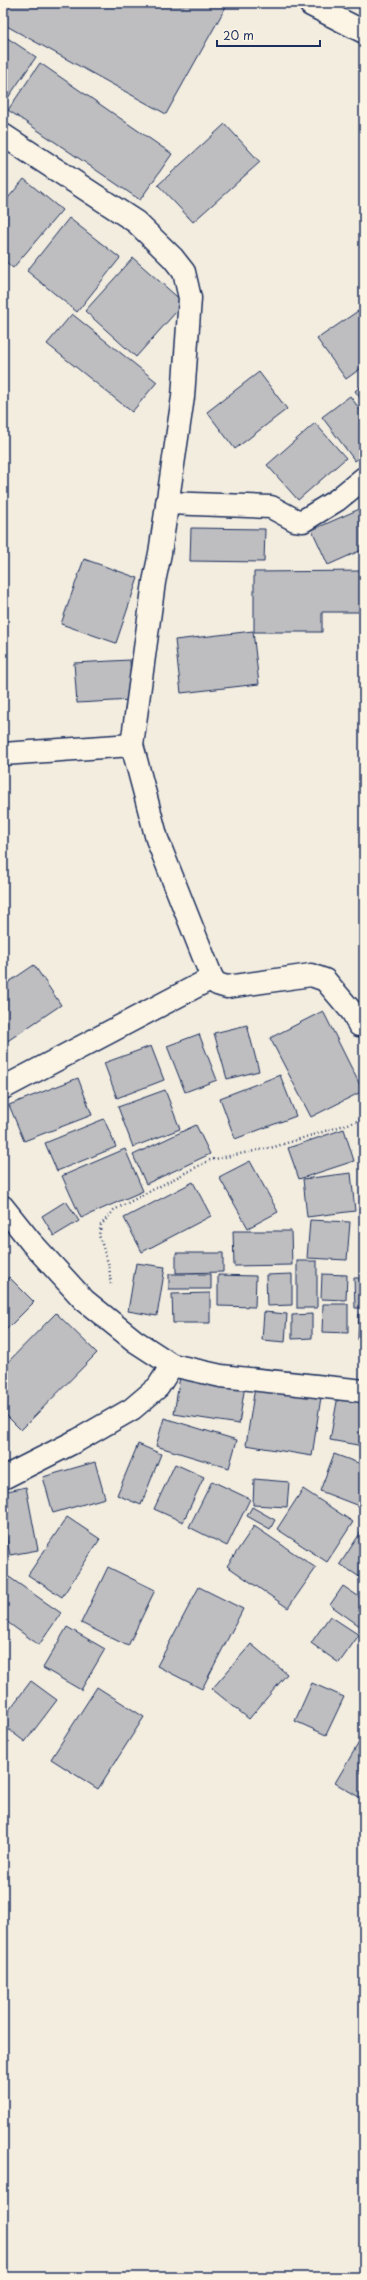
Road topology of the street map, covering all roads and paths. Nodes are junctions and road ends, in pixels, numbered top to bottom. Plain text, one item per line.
1 (310, 4) edge
2 (364, 32) edge
3 (3, 135) edge
4 (364, 478) edge
5 (168, 503) junction
6 (132, 745) junction
7 (3, 754) edge
8 (212, 978) junction
9 (364, 1024) edge
10 (3, 1088) edge
11 (364, 1119) edge
12 (364, 1158) edge
13 (363, 1174) edge
14 (3, 1207) edge
15 (104, 1315) junction
16 (172, 1366) junction
17 (364, 1391) edge
18 (3, 1478) edge

1 - 2 street
3 - 5 street
4 - 5 street
5 - 6 street
6 - 7 street
6 - 8 street
8 - 9 street
8 - 10 street
11 - 15 path
12 - 13 path
14 - 15 street
15 - 16 street
16 - 17 street
16 - 18 street

